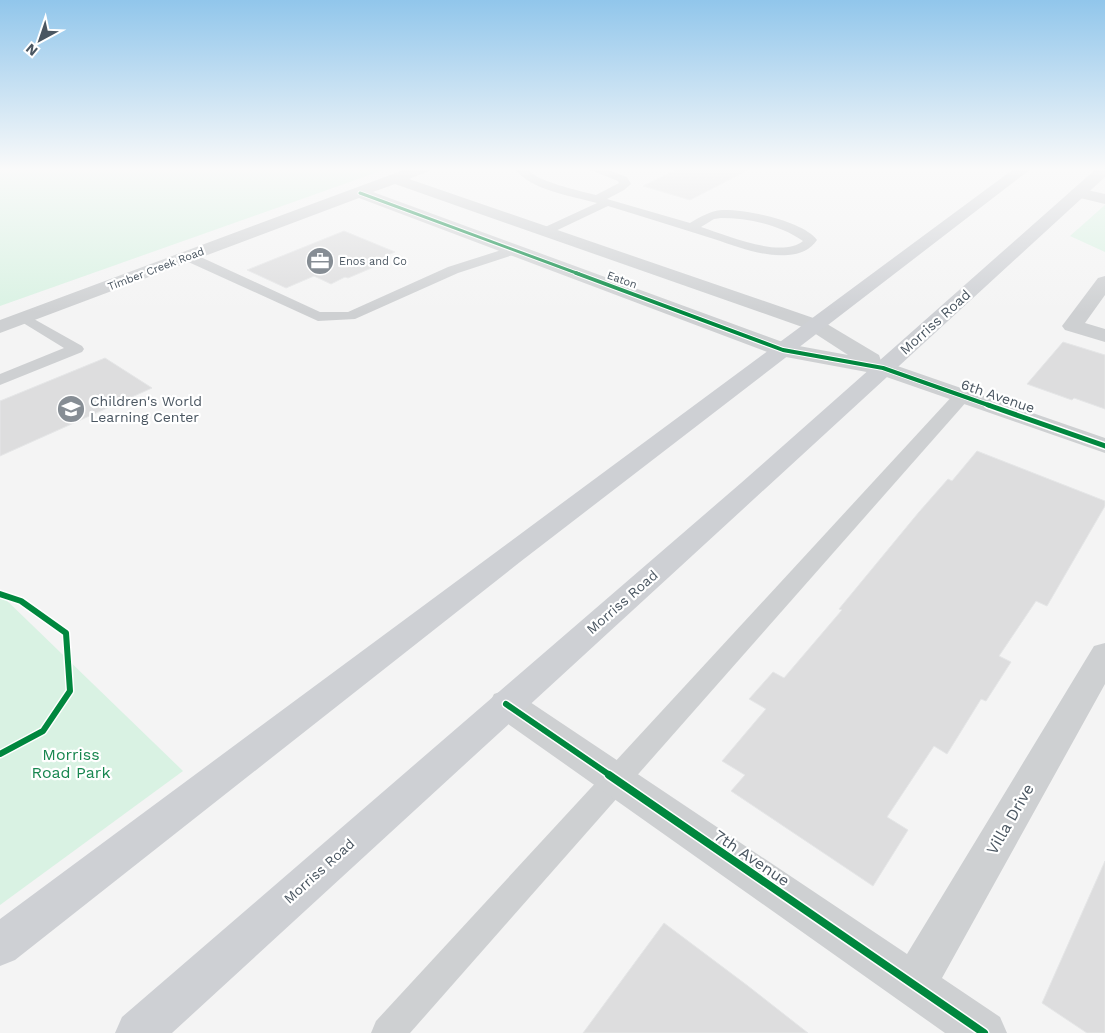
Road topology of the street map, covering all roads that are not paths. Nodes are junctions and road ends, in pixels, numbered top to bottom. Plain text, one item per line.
1 (297, 216) edge
2 (423, 216) edge
3 (504, 216) edge
4 (574, 216) edge
5 (652, 216) edge
6 (712, 216) edge
7 (748, 216) edge
8 (961, 216) edge
9 (1052, 216) edge
10 (691, 228) junction
11 (547, 231) junction
12 (514, 250) junction
13 (189, 256) junction
14 (1105, 282) edge
15 (25, 318) junction
16 (816, 325) junction
17 (0, 327) edge
18 (1105, 336) edge
19 (783, 350) junction
20 (883, 368) junction
21 (0, 380) edge
22 (962, 396) junction
23 (1105, 446) edge
24 (1105, 655) edge
25 (506, 704) junction
26 (616, 779) junction
27 (0, 945) edge
28 (914, 984) junction
29 (138, 1033) edge
30 (388, 1033) edge
31 (984, 1033) edge

1 - 13 street, Timber Creek Road
2 - 12 street, Eaton
3 - 11 street, Eaton
4 - 11 lane
5 - 10 lane
6 - 10 lane
7 - 10 lane
8 - 16 main road
9 - 20 main road, Morriss Road
11 - 16 street, Eaton
12 - 13 lane
12 - 19 street, Eaton
13 - 15 street, Timber Creek Road
14 - 18 street
15 - 17 street, Timber Creek Road
15 - 21 lane
16 - 19 main road
16 - 20 street, Eaton
19 - 20 street, Eaton
19 - 27 main road
20 - 22 street, 6th Avenue
20 - 25 main road, Morriss Road
22 - 23 street, 6th Avenue
22 - 26 lane
24 - 28 street, Villa Drive
25 - 26 street, 7th Avenue
25 - 29 main road, Morriss Road
26 - 28 street, 7th Avenue
26 - 30 lane
28 - 31 street, 7th Avenue

